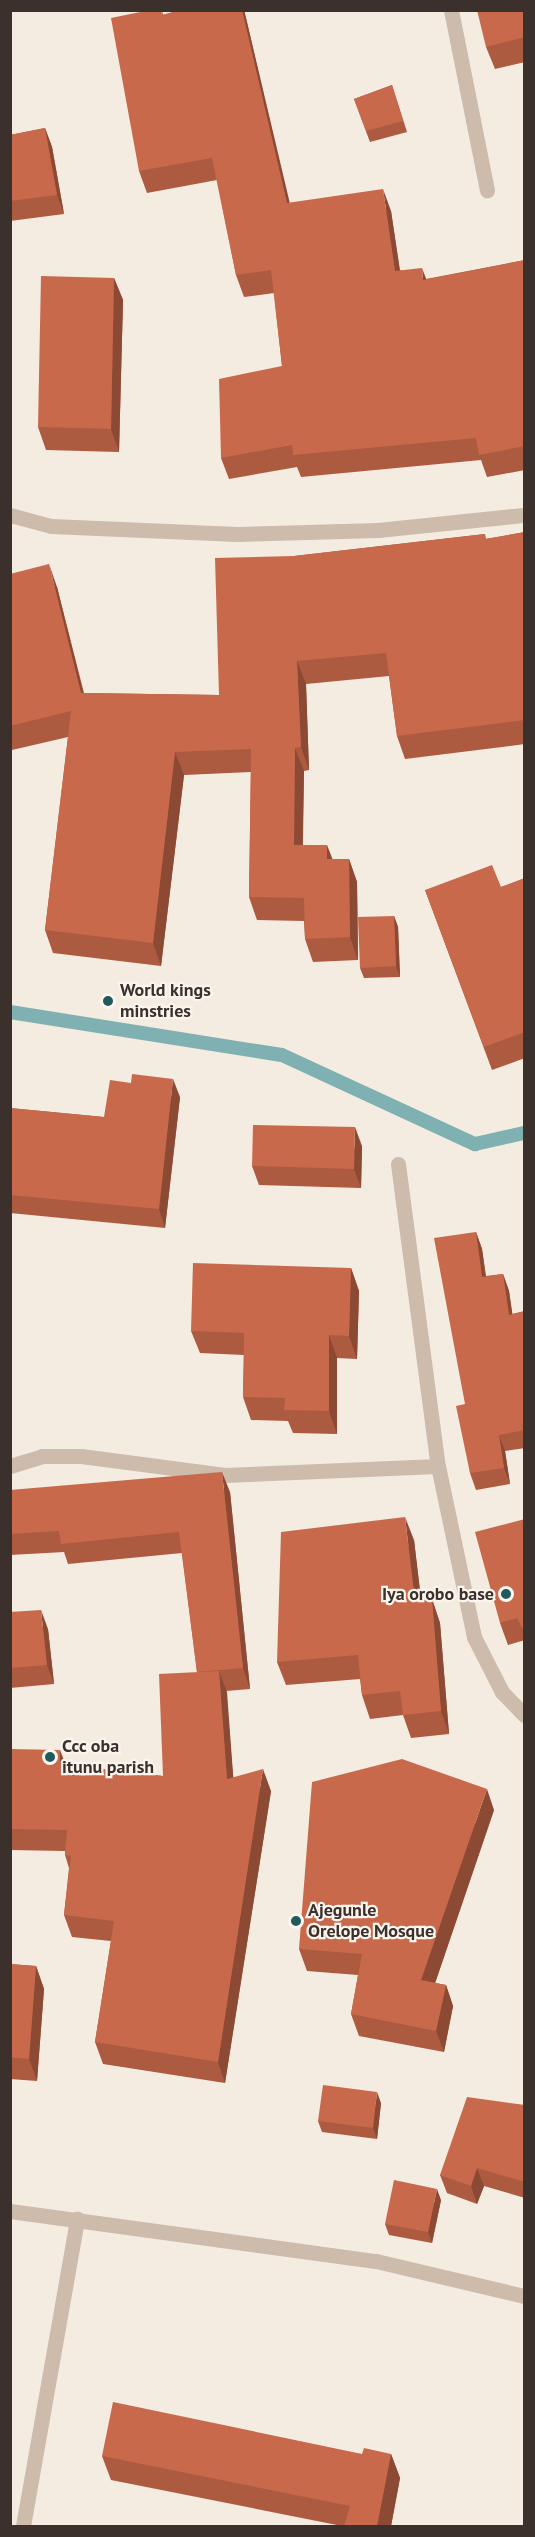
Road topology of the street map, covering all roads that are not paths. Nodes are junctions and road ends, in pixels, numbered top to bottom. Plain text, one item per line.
1 (451, 10) edge
2 (487, 190) dead end
3 (10, 515) edge
4 (525, 515) edge
5 (398, 1164) dead end
6 (10, 1466) edge
7 (438, 1466) junction
8 (525, 1715) edge
9 (10, 2211) edge
10 (77, 2219) junction
11 (525, 2296) edge
12 (23, 2526) edge

1 - 2 street
3 - 4 street
5 - 7 street
6 - 7 street
7 - 8 street
9 - 10 street
10 - 11 street
10 - 12 street

